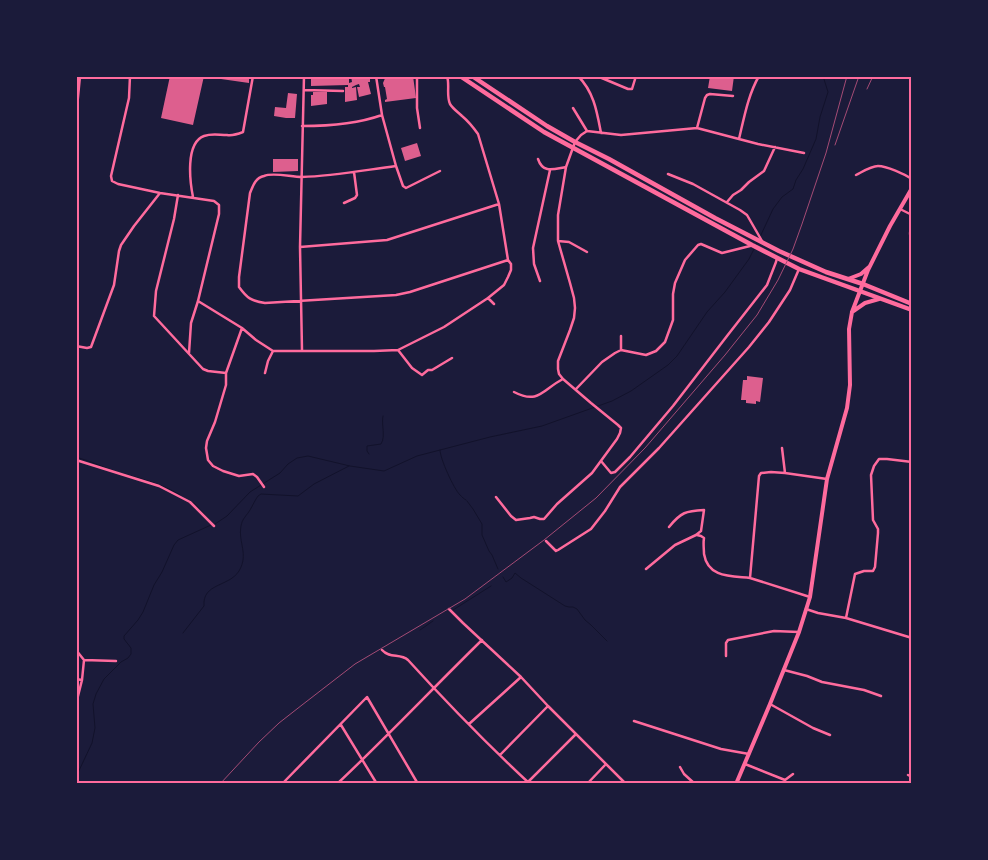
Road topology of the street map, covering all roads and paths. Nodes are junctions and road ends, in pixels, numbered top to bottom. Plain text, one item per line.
1 (80, 76) edge
2 (130, 76) edge
3 (253, 76) edge
4 (304, 76) edge
5 (376, 76) edge
6 (417, 76) edge
7 (447, 76) edge
8 (460, 76) edge
9 (472, 76) edge
10 (578, 76) edge
11 (597, 76) edge
12 (636, 76) edge
13 (759, 76) edge
14 (304, 90) junction
15 (343, 91) dead end
16 (733, 96) dead end
17 (573, 108) dead end
18 (382, 115) junction
19 (76, 116) edge
20 (302, 126) junction
21 (420, 128) dead end
22 (697, 128) junction
23 (588, 131) junction
24 (601, 133) junction
25 (740, 139) junction
26 (575, 142) junction
27 (572, 148) junction
28 (775, 148) junction
29 (804, 153) dead end
30 (538, 159) dead end
31 (396, 166) junction
32 (566, 167) junction
33 (550, 170) junction
34 (440, 171) dead end
35 (354, 172) junction
36 (668, 174) dead end
37 (856, 175) dead end
38 (301, 177) junction
39 (912, 179) edge
40 (912, 188) edge
41 (160, 193) junction
42 (178, 195) junction
43 (193, 197) junction
44 (727, 202) junction
45 (344, 203) dead end
46 (499, 204) junction
47 (900, 208) junction
48 (912, 215) edge
49 (912, 221) edge
50 (558, 241) junction
51 (762, 242) junction
52 (752, 245) junction
53 (300, 247) junction
54 (912, 247) edge
55 (587, 252) dead end
56 (777, 258) junction
57 (508, 260) junction
58 (873, 261) junction
59 (800, 269) junction
60 (848, 279) junction
61 (540, 281) dead end
62 (863, 284) junction
63 (860, 291) junction
64 (488, 298) junction
65 (880, 298) junction
66 (198, 301) junction
67 (300, 302) junction
68 (494, 304) dead end
69 (912, 304) edge
70 (912, 310) edge
71 (852, 312) junction
72 (242, 328) junction
73 (621, 336) dead end
74 (76, 346) edge
75 (302, 350) junction
76 (398, 350) junction
77 (620, 350) junction
78 (273, 351) junction
79 (188, 353) junction
80 (452, 358) dead end
81 (226, 373) junction
82 (265, 373) dead end
83 (563, 379) junction
84 (576, 389) junction
85 (514, 392) dead end
86 (782, 448) dead end
87 (76, 460) edge
88 (601, 461) junction
89 (912, 462) edge
90 (785, 473) junction
91 (827, 479) junction
92 (264, 487) dead end
93 (496, 497) dead end
94 (214, 526) dead end
95 (668, 527) dead end
96 (696, 535) junction
97 (546, 541) dead end
98 (646, 569) dead end
99 (750, 578) junction
100 (810, 597) junction
101 (806, 608) junction
102 (449, 609) dead end
103 (846, 618) junction
104 (799, 632) junction
105 (912, 638) edge
106 (482, 640) junction
107 (76, 650) edge
108 (382, 650) dead end
109 (726, 656) dead end
110 (84, 660) junction
111 (116, 661) dead end
112 (783, 670) junction
113 (521, 677) junction
114 (76, 679) edge
115 (82, 680) junction
116 (433, 688) junction
117 (882, 696) dead end
118 (76, 704) edge
119 (770, 704) junction
120 (548, 706) junction
121 (634, 721) dead end
122 (469, 724) junction
123 (341, 725) junction
124 (389, 733) junction
125 (576, 734) junction
126 (830, 735) dead end
127 (749, 754) junction
128 (500, 755) junction
129 (362, 760) junction
130 (606, 764) junction
131 (745, 764) junction
132 (680, 768) dead end
133 (793, 774) dead end
134 (908, 775) dead end
135 (912, 777) edge
136 (529, 783) edge
137 (282, 784) edge
138 (337, 784) edge
139 (377, 784) edge
140 (418, 784) edge
141 (587, 784) edge
142 (626, 784) edge
143 (695, 784) edge
144 (736, 784) edge

1 - 19 street
2 - 41 street
3 - 43 street
4 - 14 street
5 - 18 street
6 - 21 street
7 - 46 street
8 - 27 main road
9 - 26 main road
10 - 24 street
11 - 12 street
13 - 25 street
14 - 15 street
14 - 20 street
16 - 22 street
17 - 23 street
18 - 20 street
18 - 31 street
20 - 38 street
22 - 24 street
22 - 25 street
23 - 24 street
23 - 26 street
25 - 28 street
26 - 27 street
26 - 51 main road
27 - 32 street
27 - 52 main road
28 - 29 street
28 - 44 street
30 - 33 street
31 - 34 street
31 - 35 street
32 - 33 street
32 - 50 street
33 - 61 street
35 - 38 street
35 - 45 street
36 - 44 street
37 - 39 street
38 - 53 street
38 - 67 street
40 - 47 main road
41 - 42 street
41 - 74 street
42 - 43 street
42 - 79 street
43 - 66 street
44 - 51 street
46 - 53 street
46 - 57 street
47 - 48 street
47 - 58 main road
49 - 54 street
50 - 55 street
50 - 83 street
51 - 60 main road
52 - 56 main road
52 - 77 street
53 - 67 street
56 - 59 main road
56 - 88 street
57 - 64 street
57 - 67 street
58 - 60 main road
58 - 62 main road
59 - 63 main road
59 - 97 street
60 - 62 main road
62 - 63 main road
62 - 69 main road
63 - 65 main road
63 - 71 main road
64 - 68 street
64 - 76 street
65 - 70 main road
65 - 71 main road
66 - 72 street
66 - 79 street
67 - 75 street
71 - 91 main road
72 - 78 street
72 - 81 street
73 - 77 street
75 - 76 street
75 - 78 street
76 - 80 street
77 - 84 street
78 - 82 street
79 - 81 street
81 - 92 street
83 - 84 street
83 - 85 street
84 - 88 street
86 - 90 street
87 - 94 street
88 - 93 street
89 - 103 street
90 - 91 street
90 - 99 street
91 - 100 main road
95 - 96 street
96 - 98 street
96 - 99 street
99 - 100 street
100 - 101 main road
101 - 103 street
101 - 104 main road
102 - 106 street
103 - 105 street
104 - 109 street
104 - 112 main road
106 - 113 street
106 - 116 street
107 - 110 street
108 - 116 street
110 - 111 street
110 - 115 street
112 - 117 street
112 - 119 main road
113 - 120 street
113 - 122 street
114 - 115 street
115 - 118 street
116 - 122 street
116 - 124 street
119 - 126 street
119 - 127 main road
120 - 125 street
120 - 128 street
121 - 127 street
122 - 128 street
123 - 124 street
123 - 129 street
123 - 137 street
124 - 129 street
124 - 140 street
125 - 130 street
125 - 136 street
127 - 131 main road
128 - 136 street
129 - 138 street
129 - 139 street
130 - 141 street
130 - 142 street
131 - 133 street
131 - 144 main road
132 - 143 street
134 - 135 street

